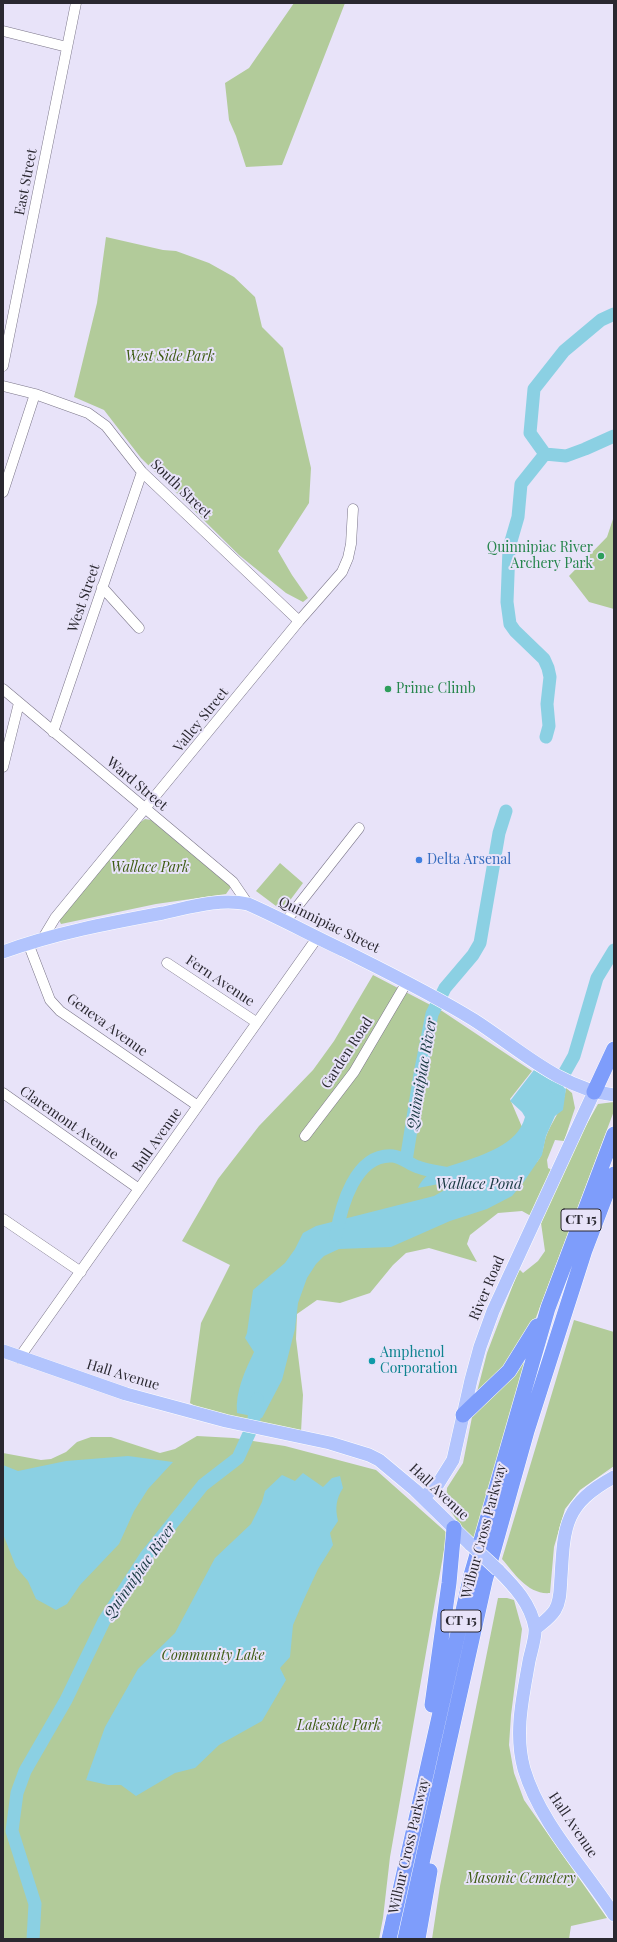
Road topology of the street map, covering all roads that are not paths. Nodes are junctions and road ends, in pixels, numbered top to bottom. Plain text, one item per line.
1 (76, 3) edge
2 (3, 31) edge
3 (67, 47) junction
4 (3, 366) edge
5 (3, 386) edge
6 (35, 394) junction
7 (142, 472) junction
8 (3, 492) edge
9 (353, 509) dead end
10 (102, 587) junction
11 (299, 621) junction
12 (139, 628) dead end
13 (3, 690) edge
14 (19, 703) junction
15 (53, 732) junction
16 (3, 767) edge
17 (146, 810) junction
18 (359, 828) dead end
19 (248, 904) junction
20 (285, 922) junction
21 (43, 938) junction
22 (317, 938) junction
23 (28, 943) junction
24 (3, 952) edge
25 (167, 963) dead end
26 (407, 982) junction
27 (256, 1022) junction
28 (614, 1049) edge
29 (594, 1092) junction
30 (3, 1093) edge
31 (614, 1095) edge
32 (198, 1106) junction
33 (614, 1134) edge
34 (305, 1136) dead end
35 (614, 1174) edge
36 (139, 1189) junction
37 (3, 1219) edge
38 (81, 1272) junction
39 (548, 1308) junction
40 (3, 1351) edge
41 (19, 1358) junction
42 (463, 1415) junction
43 (614, 1477) edge
44 (423, 1498) junction
45 (454, 1528) junction
46 (535, 1629) junction
47 (465, 1667) junction
48 (413, 1826) junction
49 (614, 1916) edge
50 (389, 1939) edge
51 (405, 1939) edge
52 (418, 1939) edge

1 - 3 street, East Street
2 - 3 street
3 - 4 street, East Street
5 - 6 street, South Street
6 - 7 street, South Street
6 - 8 street
7 - 10 street, West Street
7 - 11 street, South Street
9 - 11 street, Valley Street
10 - 12 street
10 - 15 street, West Street
11 - 17 street, Valley Street
13 - 14 street, Ward Street
14 - 15 street, Ward Street
14 - 16 street
15 - 17 street, Ward Street
17 - 19 street, Ward Street
17 - 21 street, Valley Street
18 - 20 street
19 - 20 main road, Quinnipiac Street
19 - 21 main road, Quinnipiac Street
20 - 22 main road, Quinnipiac Street
21 - 23 main road, Quinnipiac Street
22 - 26 main road, Quinnipiac Street
22 - 27 street, Bull Avenue
23 - 24 main road, Quinnipiac Street
23 - 32 street, Geneva Avenue
25 - 27 street, Fern Avenue
26 - 29 main road, Quinnipiac Street
26 - 34 street, Garden Road
27 - 32 street, Bull Avenue
28 - 29 highway
29 - 31 main road, Quinnipiac Street
29 - 42 main road, River Road
30 - 36 street, Claremont Avenue
32 - 36 street, Bull Avenue
33 - 39 highway, Wilbur Cross Parkway / CT 15
35 - 47 highway, Wilbur Cross Parkway / CT 15
36 - 38 street, Bull Avenue
37 - 38 street
38 - 41 street, Bull Avenue
39 - 42 highway
39 - 48 highway, Wilbur Cross Parkway / CT 15
40 - 41 main road, Hall Avenue
41 - 44 main road, Hall Avenue
42 - 44 main road, River Road
43 - 46 main road
44 - 45 main road, Hall Avenue
45 - 46 main road, Hall Avenue, bridge
45 - 48 highway
46 - 49 main road, Hall Avenue
47 - 51 highway, Wilbur Cross Parkway / CT 15
47 - 52 highway
48 - 50 highway, Wilbur Cross Parkway / CT 15

